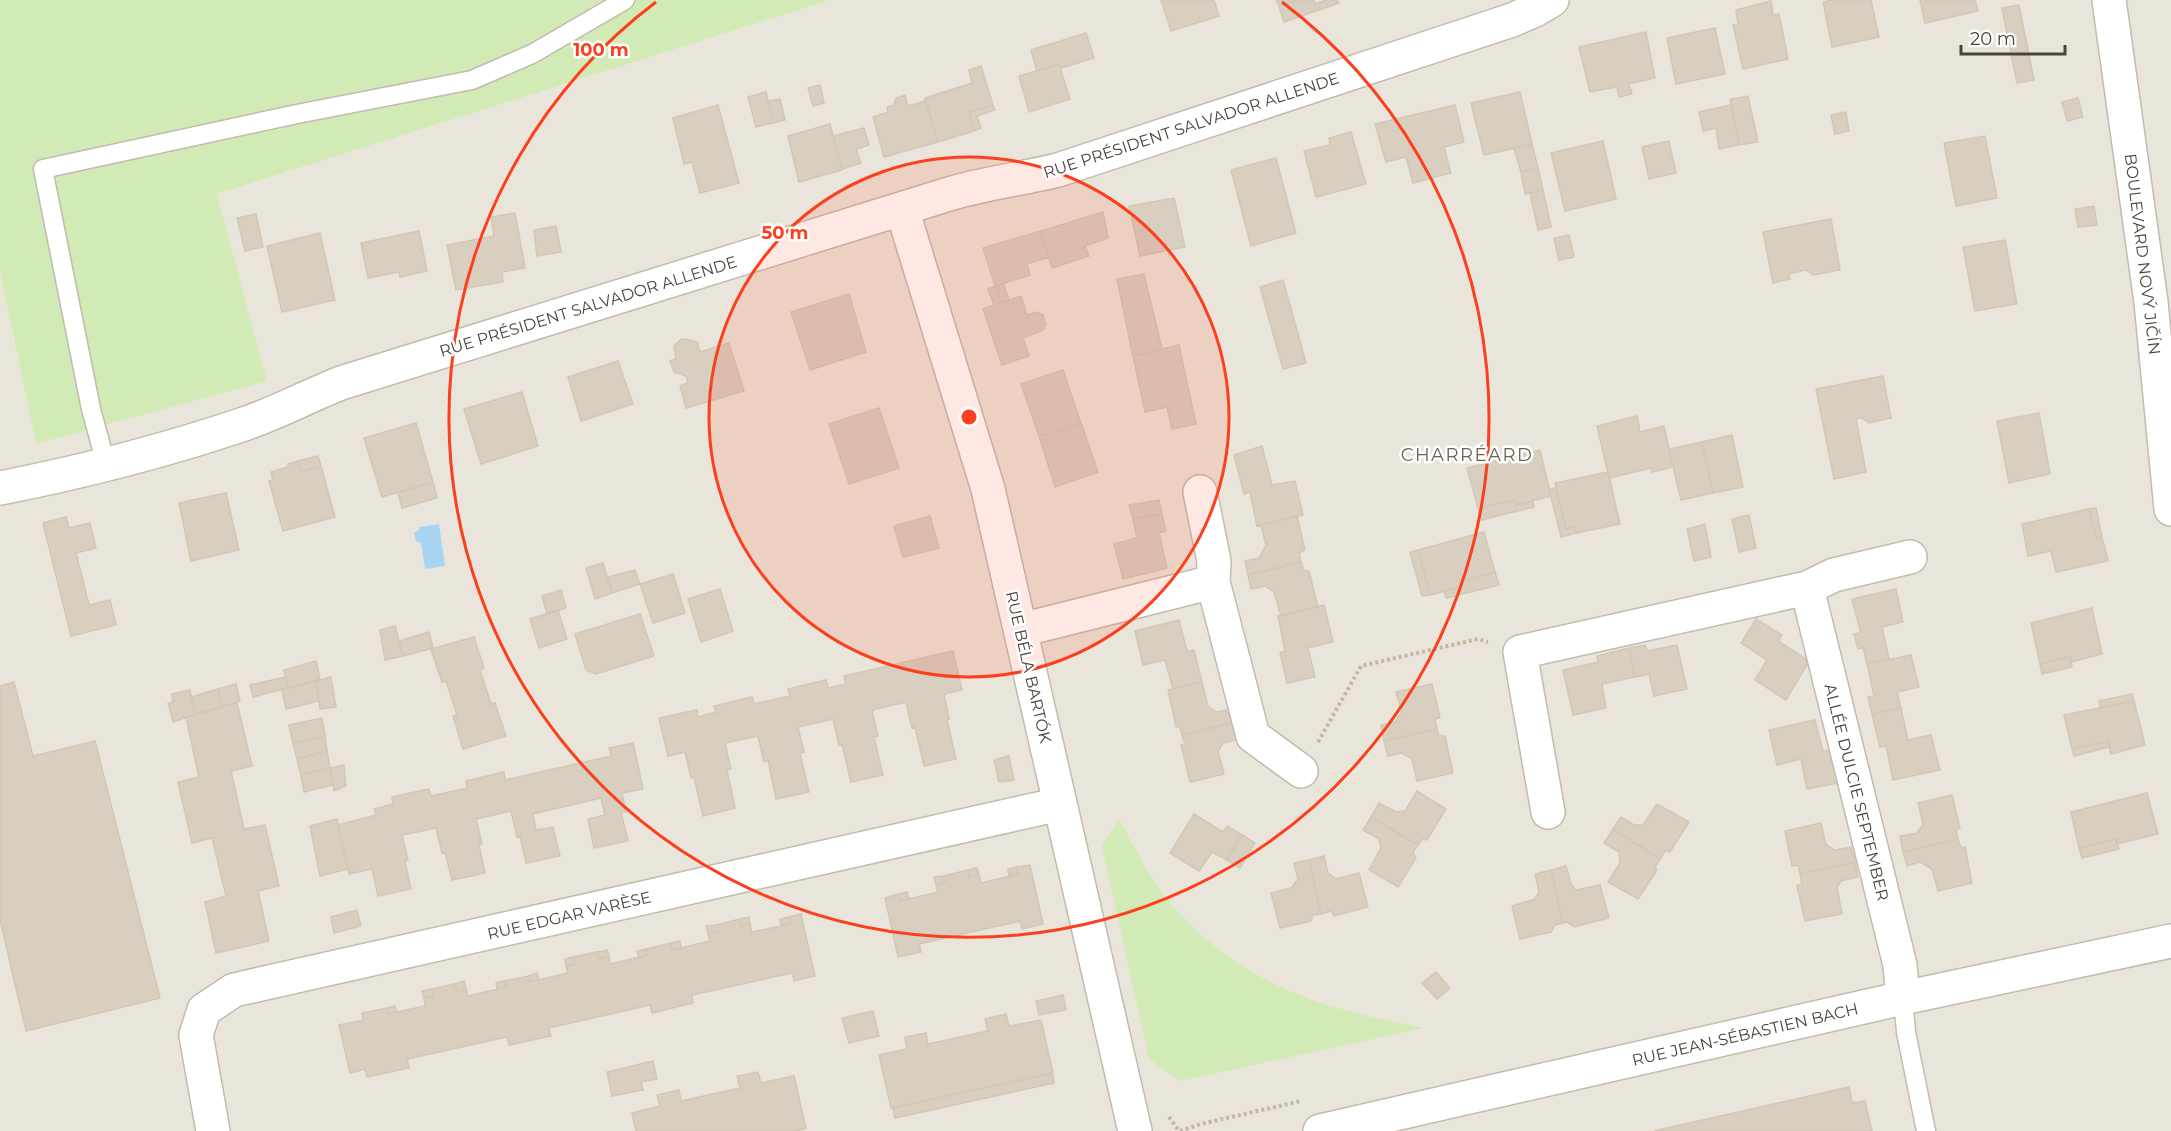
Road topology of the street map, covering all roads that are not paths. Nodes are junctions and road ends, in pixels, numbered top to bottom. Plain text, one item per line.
1 (625, 0) edge
2 (1552, 0) edge
3 (2109, 0) edge
4 (902, 209) junction
5 (106, 464) junction
6 (0, 488) edge
7 (1200, 492) dead end
8 (2171, 509) edge
9 (1910, 557) dead end
10 (1213, 582) junction
11 (1807, 588) junction
12 (1021, 630) junction
13 (1301, 771) road end
14 (1060, 804) junction
15 (1548, 812) dead end
16 (2171, 940) edge
17 (1903, 998) junction
18 (213, 1131) edge
19 (1135, 1131) edge
20 (1320, 1131) edge
21 (1926, 1131) edge

1 - 5 lane
2 - 4 street, RUE PRÉSIDENT SALVADOR ALLENDE
3 - 8 street, BOULEVARD NOVÝ JIČÍN
4 - 5 street, RUE PRÉSIDENT SALVADOR ALLENDE
4 - 12 street, RUE BÉLA BARTÓK
5 - 6 street, RUE PRÉSIDENT SALVADOR ALLENDE
7 - 10 street
9 - 11 street
10 - 12 street
10 - 13 street
11 - 15 street
11 - 17 street, ALLÉE DULCIE SEPTEMBER
12 - 14 street, RUE BÉLA BARTÓK
14 - 18 street, RUE EDGAR VARÈSE
14 - 19 street, RUE BÉLA BARTÓK
16 - 17 street, RUE JEAN-SÉBASTIEN BACH
17 - 20 street, RUE JEAN-SÉBASTIEN BACH
17 - 21 lane

